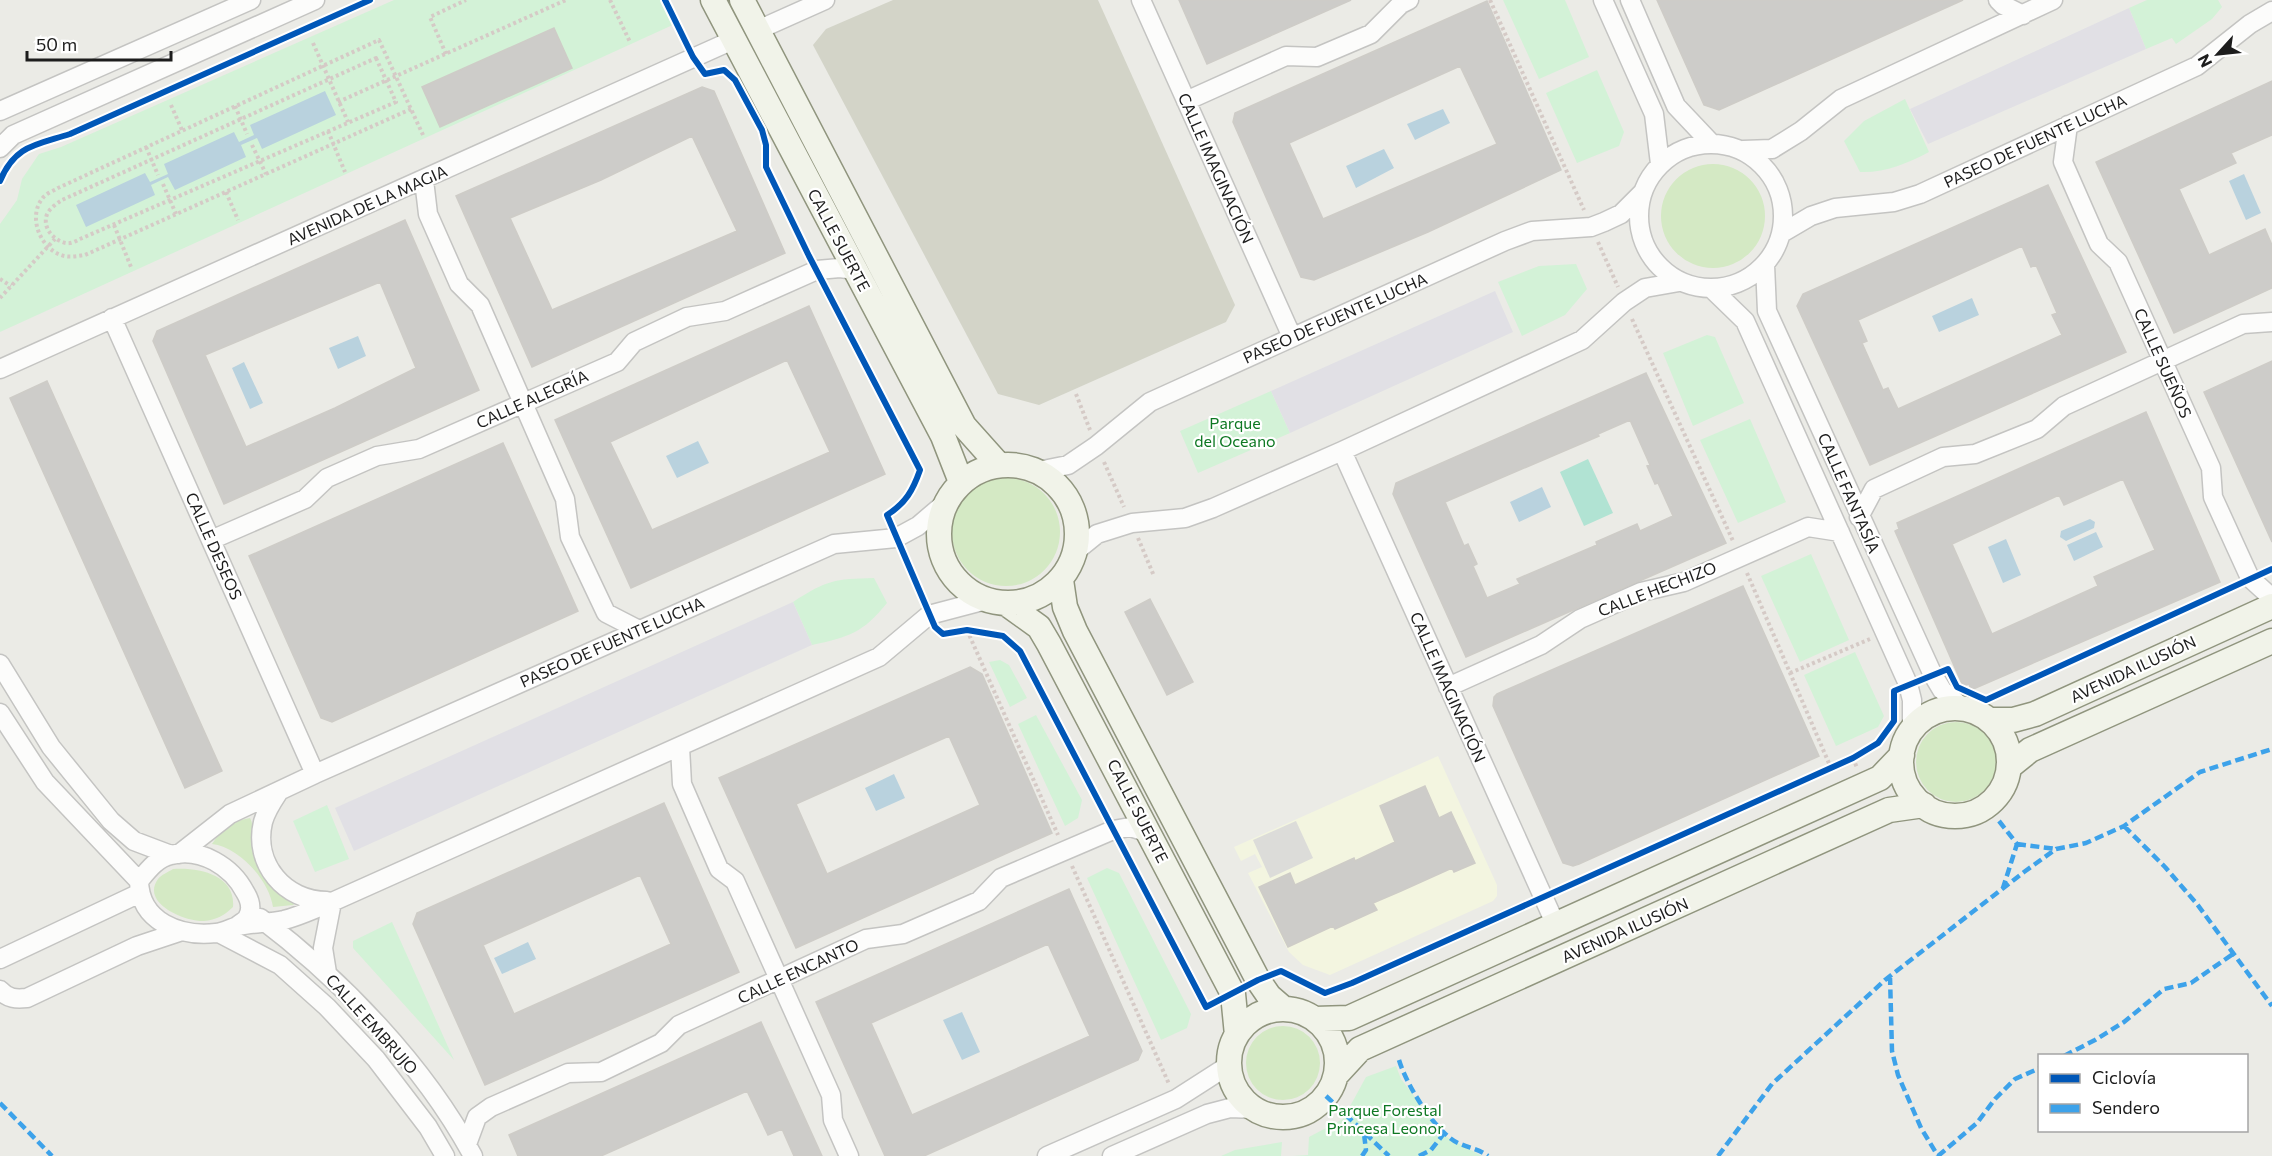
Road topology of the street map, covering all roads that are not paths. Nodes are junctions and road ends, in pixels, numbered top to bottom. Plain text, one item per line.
1 (251, 0) edge
2 (315, 0) edge
3 (713, 0) edge
4 (742, 0) edge
5 (825, 0) edge
6 (1141, 0) edge
7 (1409, 0) edge
8 (1603, 0) edge
9 (1629, 0) edge
10 (1998, 0) edge
11 (2054, 0) edge
12 (2272, 11) edge
13 (2023, 15) junction
14 (758, 30) junction
15 (733, 40) junction
16 (1186, 101) junction
17 (0, 111) edge
18 (2068, 125) junction
19 (1711, 143) junction
20 (0, 148) edge
21 (1743, 150) junction
22 (1660, 164) junction
23 (424, 180) junction
24 (1642, 193) junction
25 (1782, 233) junction
26 (1765, 265) junction
27 (855, 270) junction
28 (1679, 282) junction
29 (1712, 289) junction
30 (112, 318) junction
31 (2272, 322) edge
32 (1292, 336) junction
33 (2162, 362) junction
34 (0, 369) edge
35 (523, 402) junction
36 (1342, 451) junction
37 (998, 464) junction
38 (1038, 471) junction
39 (961, 482) junction
40 (945, 503) junction
41 (1859, 517) junction
42 (1840, 532) junction
43 (211, 540) junction
44 (1076, 551) junction
45 (1061, 580) junction
46 (2272, 598) edge
47 (996, 602) junction
48 (2272, 606) edge
49 (639, 630) junction
50 (2272, 641) edge
51 (0, 664) edge
52 (1448, 687) junction
53 (1963, 708) junction
54 (0, 713) edge
55 (1990, 720) junction
56 (1912, 730) junction
57 (680, 747) junction
58 (1902, 755) junction
59 (2009, 767) junction
60 (315, 774) junction
61 (278, 793) junction
62 (1924, 805) junction
63 (1149, 833) junction
64 (175, 854) junction
65 (140, 887) junction
66 (332, 902) junction
67 (250, 910) junction
68 (267, 923) junction
69 (1555, 923) junction
70 (228, 930) junction
71 (182, 931) junction
72 (0, 959) edge
73 (327, 973) junction
74 (779, 980) junction
75 (0, 990) edge
76 (1284, 1009) junction
77 (1315, 1020) junction
78 (1237, 1035) junction
79 (1229, 1065) junction
80 (1336, 1075) junction
81 (1255, 1109) junction
82 (470, 1150) edge
83 (445, 1156) edge
84 (849, 1156) edge
85 (1047, 1156) edge
86 (1112, 1156) edge

1 - 17 street
2 - 20 street
3 - 15 main road, CALLE SUERTE
4 - 14 main road, CALLE SUERTE
5 - 14 street
6 - 16 street, CALLE IMAGINACIÓN
7 - 16 street
8 - 22 street
9 - 19 street
10 - 13 street
11 - 13 street
12 - 18 street, PASEO DE FUENTE LUCHA
13 - 21 street
14 - 37 main road, CALLE SUERTE
15 - 23 street, AVENIDA DE LA MAGIA
15 - 27 main road, CALLE SUERTE
16 - 32 street, CALLE IMAGINACIÓN
18 - 25 street, PASEO DE FUENTE LUCHA
18 - 33 street, CALLE SUEÑOS
19 - 21 street
19 - 22 street
21 - 25 street
22 - 24 street
23 - 30 street, AVENIDA DE LA MAGIA
23 - 35 street
24 - 28 street
24 - 32 street, PASEO DE FUENTE LUCHA
25 - 26 street
26 - 29 street
26 - 41 street, CALLE FANTASÍA
27 - 35 street, CALLE ALEGRÍA
27 - 39 main road, CALLE SUERTE
28 - 29 street
28 - 36 street
29 - 42 street, CALLE FANTASÍA
30 - 34 street, AVENIDA DE LA MAGIA
30 - 43 street, CALLE DESEOS
31 - 33 street
32 - 38 street, PASEO DE FUENTE LUCHA
33 - 41 street
33 - 46 street, CALLE SUEÑOS
35 - 43 street, CALLE ALEGRÍA
35 - 49 street
36 - 44 street
36 - 52 street, CALLE IMAGINACIÓN
37 - 38 main road
37 - 39 main road
38 - 44 main road
39 - 40 main road
40 - 47 main road
40 - 49 street, PASEO DE FUENTE LUCHA
41 - 53 street, CALLE FANTASÍA
42 - 52 street, CALLE HECHIZO
42 - 56 street, CALLE FANTASÍA
43 - 60 street, CALLE DESEOS
44 - 45 main road
45 - 47 main road
45 - 76 main road, CALLE SUERTE
47 - 57 street
47 - 63 main road, CALLE SUERTE
48 - 55 main road, AVENIDA ILUSIÓN
49 - 60 street, PASEO DE FUENTE LUCHA
50 - 59 main road, AVENIDA ILUSIÓN
51 - 64 street
52 - 69 street, CALLE IMAGINACIÓN
53 - 55 main road
53 - 56 main road
54 - 65 street
55 - 59 main road
56 - 58 main road
57 - 66 street
57 - 74 street
58 - 62 main road
58 - 69 main road
59 - 62 main road
60 - 61 street, PASEO DE FUENTE LUCHA
61 - 64 street, PASEO DE FUENTE LUCHA
61 - 66 street
62 - 80 main road, AVENIDA ILUSIÓN
63 - 74 street, CALLE ENCANTO
63 - 78 main road, CALLE SUERTE
64 - 65 street
64 - 67 street
65 - 71 street
65 - 72 street
66 - 68 street
66 - 73 street
67 - 68 street, CALLE EMBRUJO
67 - 70 street
68 - 70 street
68 - 73 street, CALLE EMBRUJO
69 - 77 main road
70 - 71 street
70 - 83 street, CALLE EMBRUJO
71 - 75 street
73 - 82 street, CALLE EMBRUJO
74 - 82 street, CALLE ENCANTO
74 - 84 street
76 - 77 main road
76 - 78 main road
77 - 80 main road
78 - 79 main road
79 - 81 main road
79 - 85 street
80 - 81 main road
81 - 86 street

